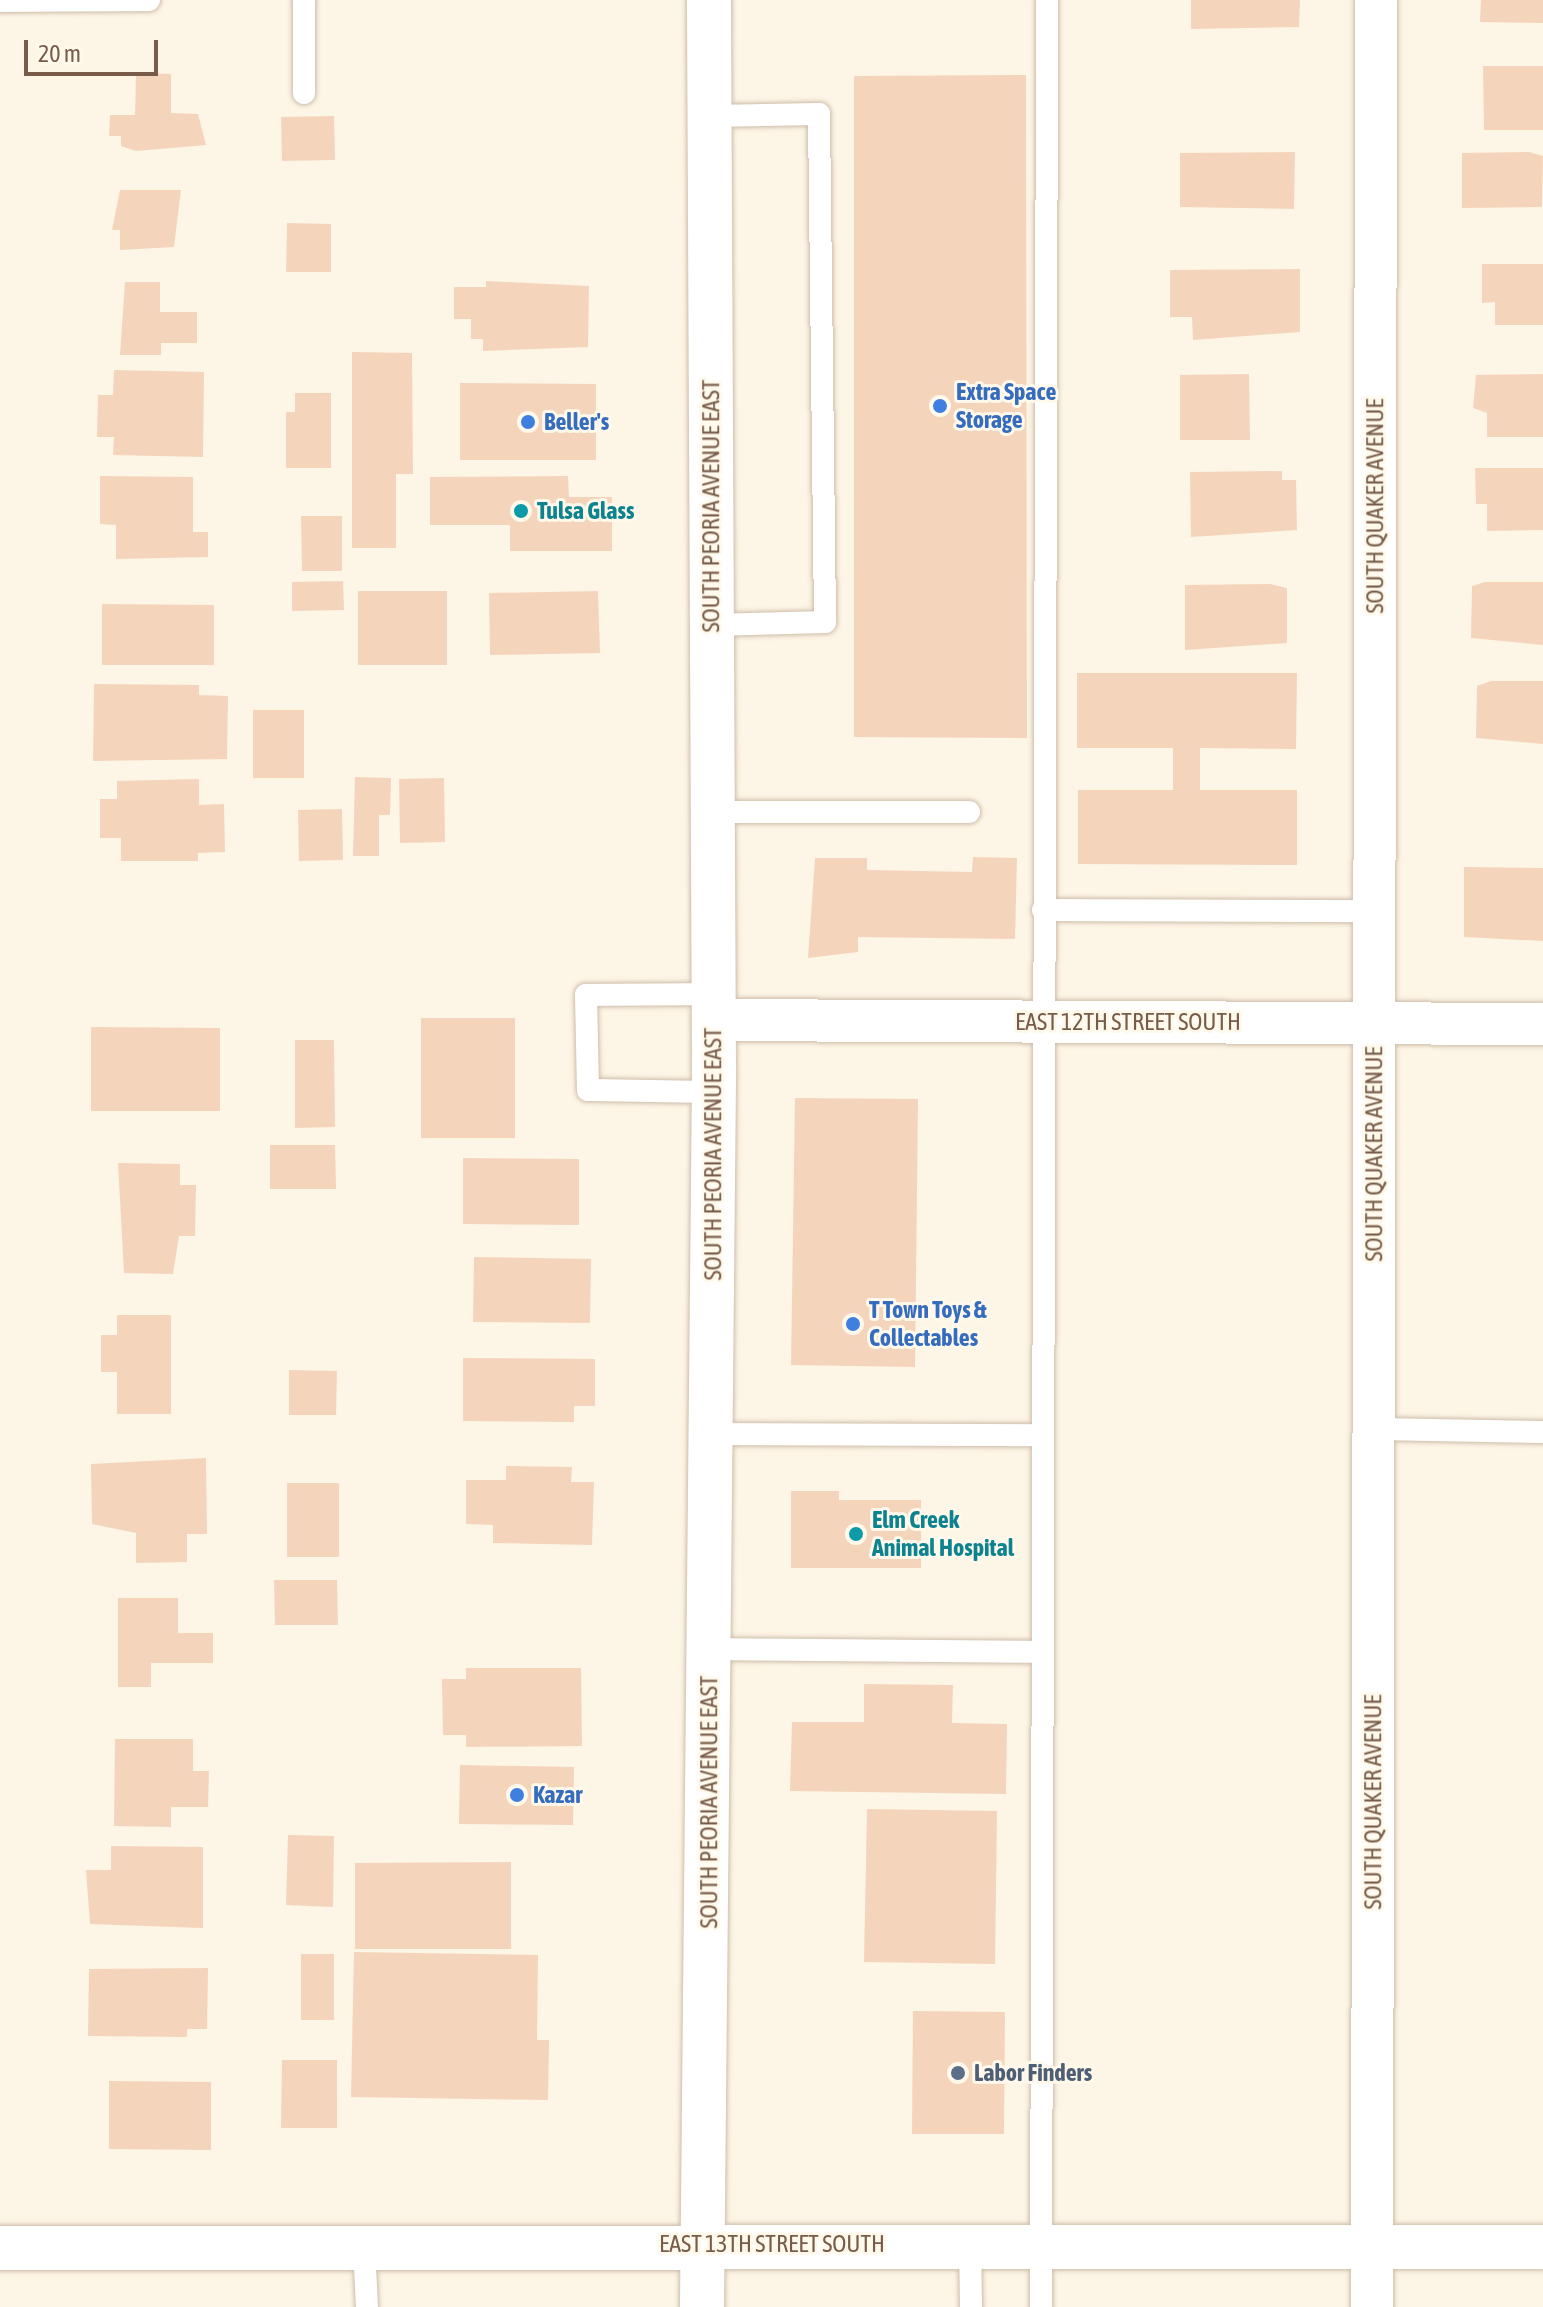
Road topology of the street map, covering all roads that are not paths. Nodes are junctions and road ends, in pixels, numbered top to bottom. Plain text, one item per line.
1 (149, 0) edge
2 (304, 0) edge
3 (709, 0) edge
4 (1047, 0) edge
5 (1376, 0) edge
6 (0, 1) edge
7 (304, 93) dead end
8 (710, 116) junction
9 (712, 625) junction
10 (713, 812) junction
11 (969, 812) dead end
12 (1043, 910) junction
13 (1374, 911) junction
14 (714, 1007) junction
15 (1043, 1022) junction
16 (1374, 1022) junction
17 (1543, 1024) edge
18 (713, 1092) junction
19 (1374, 1429) junction
20 (1543, 1432) edge
21 (711, 1434) junction
22 (1041, 1435) junction
23 (710, 1649) junction
24 (1042, 1652) junction
25 (1041, 2243) junction
26 (970, 2244) junction
27 (705, 2245) junction
28 (1372, 2245) junction
29 (364, 2246) junction
30 (1543, 2247) edge
31 (0, 2248) edge
32 (367, 2307) edge
33 (702, 2307) edge
34 (971, 2307) edge
35 (1041, 2307) edge
36 (1372, 2307) edge

1 - 6 lane
2 - 7 lane
3 - 8 main road, SOUTH PEORIA AVENUE EAST
4 - 12 lane
5 - 13 street, SOUTH QUAKER AVENUE
8 - 9 main road, SOUTH PEORIA AVENUE EAST
8 - 9 lane
9 - 10 main road, SOUTH PEORIA AVENUE EAST
10 - 11 lane
10 - 14 main road, SOUTH PEORIA AVENUE EAST
12 - 13 lane
12 - 15 lane
13 - 16 street, SOUTH QUAKER AVENUE
14 - 15 street, EAST 12TH STREET SOUTH
14 - 18 main road, SOUTH PEORIA AVENUE EAST
14 - 18 lane
15 - 16 street, EAST 12TH STREET SOUTH
15 - 22 lane
16 - 17 street, EAST 12TH STREET SOUTH
16 - 19 street, SOUTH QUAKER AVENUE
18 - 21 main road, SOUTH PEORIA AVENUE EAST
19 - 20 lane
19 - 28 street, SOUTH QUAKER AVENUE
21 - 22 lane
21 - 23 main road, SOUTH PEORIA AVENUE EAST
22 - 24 lane
23 - 24 lane
23 - 27 main road, SOUTH PEORIA AVENUE EAST
24 - 25 lane
25 - 26 main road, EAST 13TH STREET SOUTH
25 - 28 main road, EAST 13TH STREET SOUTH
25 - 35 lane
26 - 27 main road, EAST 13TH STREET SOUTH
26 - 34 lane
27 - 29 main road, EAST 13TH STREET SOUTH
27 - 33 main road, SOUTH PEORIA AVENUE EAST
28 - 30 main road, EAST 13TH STREET SOUTH
28 - 36 street, SOUTH QUAKER AVENUE
29 - 31 main road, EAST 13TH STREET SOUTH
29 - 32 lane

